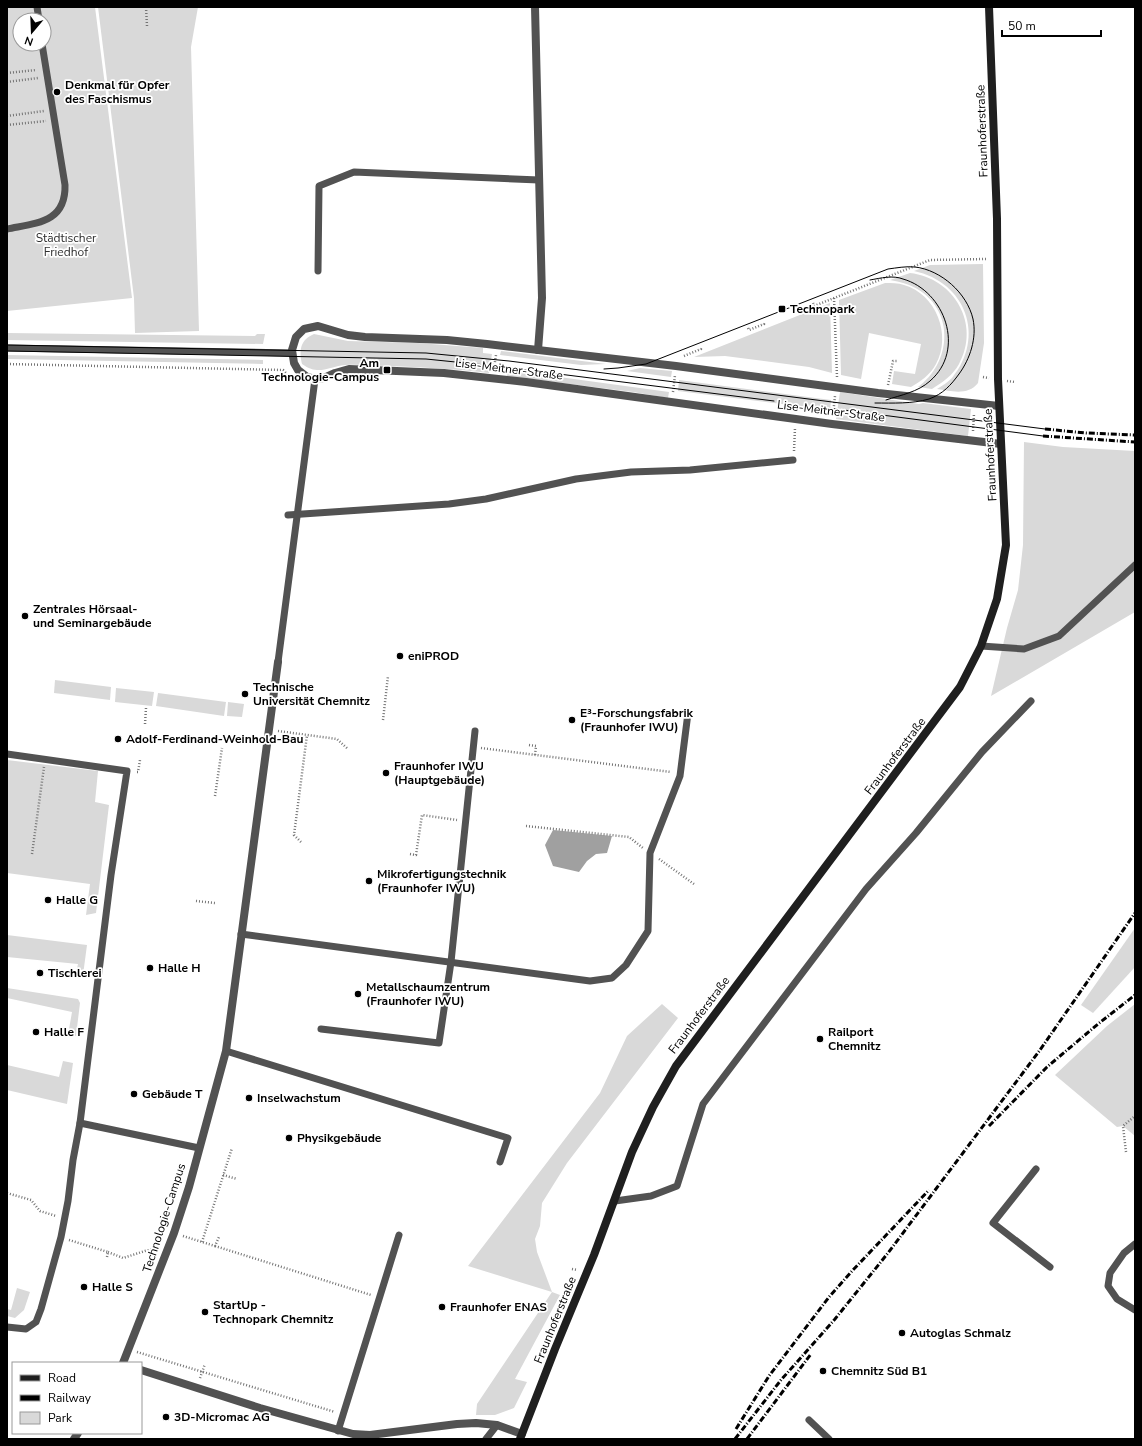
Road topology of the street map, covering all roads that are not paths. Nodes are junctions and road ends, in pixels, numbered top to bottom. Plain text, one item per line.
1 (535, 7) edge
2 (989, 7) edge
3 (43, 52) edge
4 (539, 180) junction
5 (7, 229) edge
6 (318, 271) dead end
7 (7, 348) edge
8 (538, 350) junction
9 (292, 353) junction
10 (315, 379) junction
11 (999, 406) junction
12 (1001, 444) junction
13 (793, 460) road end
14 (288, 514) dead end
15 (298, 514) junction
16 (1135, 565) edge
17 (981, 646) junction
18 (278, 662) joint
19 (1031, 701) dead end
20 (688, 713) dead end
21 (475, 731) dead end
22 (7, 754) edge
23 (241, 934) junction
24 (451, 962) junction
25 (321, 1029) dead end
26 (226, 1051) junction
27 (80, 1122) junction
28 (199, 1148) junction
29 (500, 1162) dead end
30 (1036, 1169) dead end
31 (615, 1201) junction
32 (399, 1235) dead end
33 (1135, 1244) edge
34 (1050, 1267) dead end
35 (1135, 1310) edge
36 (7, 1327) edge
37 (123, 1362) edge
38 (142, 1370) edge
39 (809, 1420) dead end
40 (497, 1425) junction
41 (338, 1431) junction
42 (521, 1437) edge
43 (486, 1439) edge
44 (829, 1439) edge

1 - 4 street, Lise-Meitner-Straße
2 - 11 main road, Fraunhoferstraße
3 - 5 lane
4 - 6 lane
4 - 8 street, Lise-Meitner-Straße
7 - 9 lane
8 - 9 street, Lise-Meitner-Straße
8 - 11 street, Lise-Meitner-Straße
9 - 10 street
10 - 12 street, Lise-Meitner-Straße
10 - 15 lane
11 - 12 main road, Fraunhoferstraße
12 - 17 main road, Fraunhoferstraße
13 - 15 lane
14 - 15 lane
15 - 18 lane
16 - 17 lane
17 - 31 main road, Fraunhoferstraße
18 - 23 street, Technologie-Campus
19 - 31 lane
20 - 24 lane
21 - 24 lane
22 - 27 lane
23 - 24 lane
23 - 26 street, Technologie-Campus
24 - 25 lane
26 - 28 street, Technologie-Campus
26 - 29 lane
27 - 28 lane
27 - 36 lane
28 - 37 street, Technologie-Campus
30 - 34 lane
31 - 42 main road, Fraunhoferstraße
32 - 41 lane
33 - 35 lane
38 - 41 street
39 - 44 lane
40 - 41 street
40 - 42 street
40 - 43 lane

